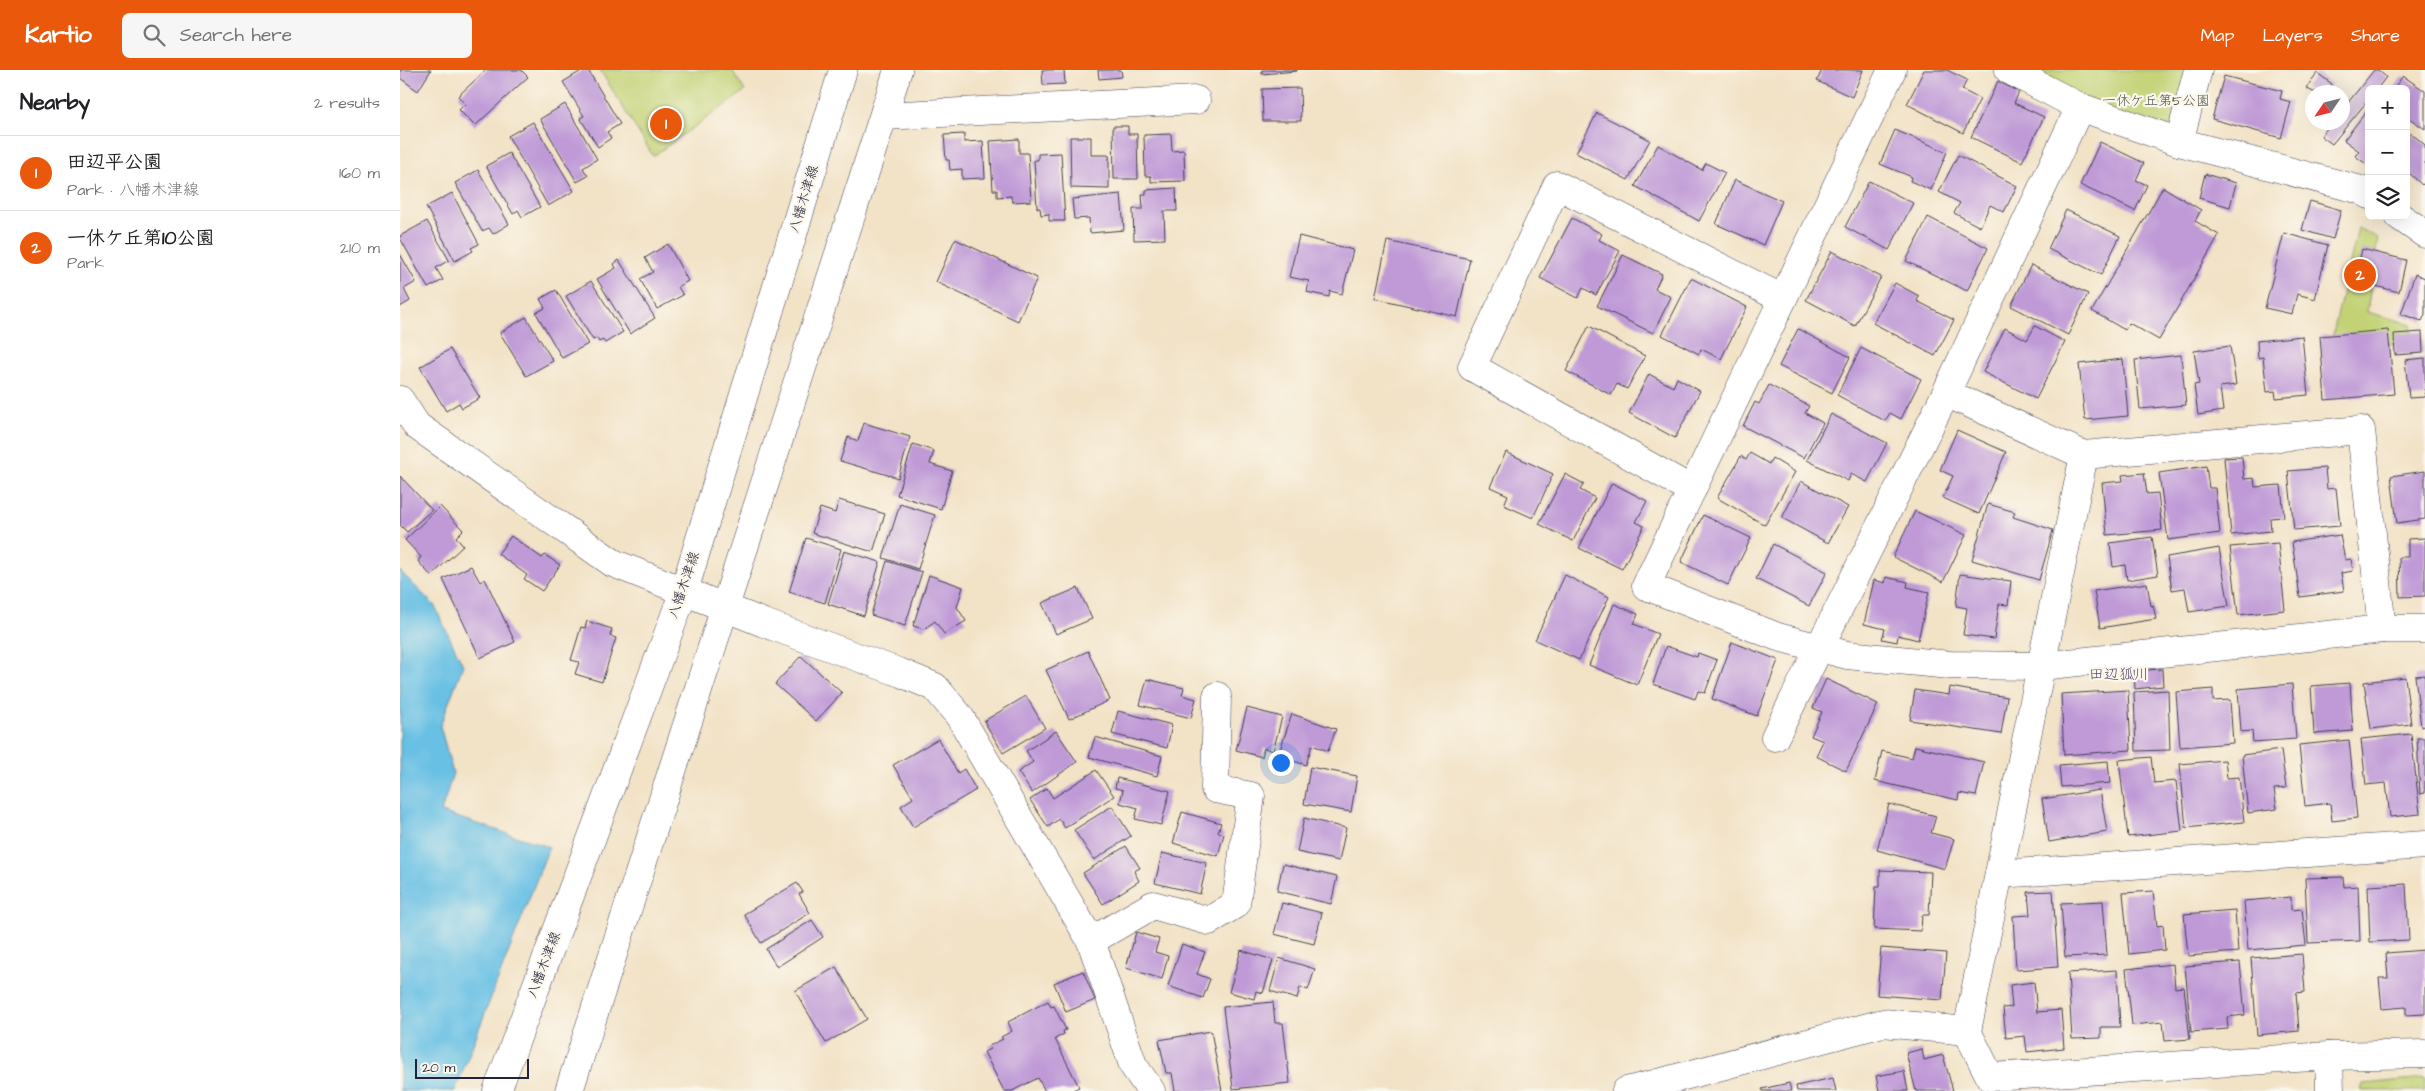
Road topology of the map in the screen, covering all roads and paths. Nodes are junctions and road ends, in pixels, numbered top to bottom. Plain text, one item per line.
1 (843, 70) edge
2 (898, 70) edge
3 (1892, 70) edge
4 (2009, 70) edge
5 (2198, 70) edge
6 (1196, 100) dead end
7 (2080, 107) junction
8 (884, 116) junction
9 (2179, 142) junction
10 (2365, 193) edge
11 (2405, 220) edge
12 (2425, 234) edge
13 (1783, 299) junction
14 (1946, 393) junction
15 (400, 400) edge
16 (2084, 455) junction
17 (1692, 490) junction
18 (684, 591) junction
19 (726, 608) junction
20 (2425, 629) edge
21 (2382, 630) junction
22 (1820, 647) junction
23 (2041, 666) junction
24 (1217, 696) dead end
25 (1775, 737) dead end
26 (2425, 845) edge
27 (1999, 874) junction
28 (1091, 941) junction
29 (1967, 1031) junction
30 (2425, 1054) edge
31 (2329, 1056) junction
32 (1659, 1087) edge
33 (497, 1091) edge
34 (569, 1091) edge
35 (1151, 1091) edge
36 (1626, 1091) edge
37 (2330, 1091) edge

1 - 18 street, 八幡木津線
2 - 8 street
3 - 13 street
4 - 7 street
5 - 9 street
6 - 8 street
7 - 9 street
7 - 14 street
8 - 19 street
9 - 10 street
11 - 12 street
13 - 17 street
13 - 17 street
14 - 16 street
14 - 22 street
15 - 18 street
16 - 21 street
16 - 23 street
17 - 22 street
18 - 19 street
18 - 33 street, 八幡木津線
19 - 28 street
19 - 34 street
20 - 21 street
21 - 23 street
22 - 23 street
22 - 25 street
23 - 27 street
24 - 28 street
26 - 27 street
27 - 29 street
28 - 35 street
29 - 31 street
29 - 32 street
30 - 31 street
31 - 37 street
32 - 36 street

